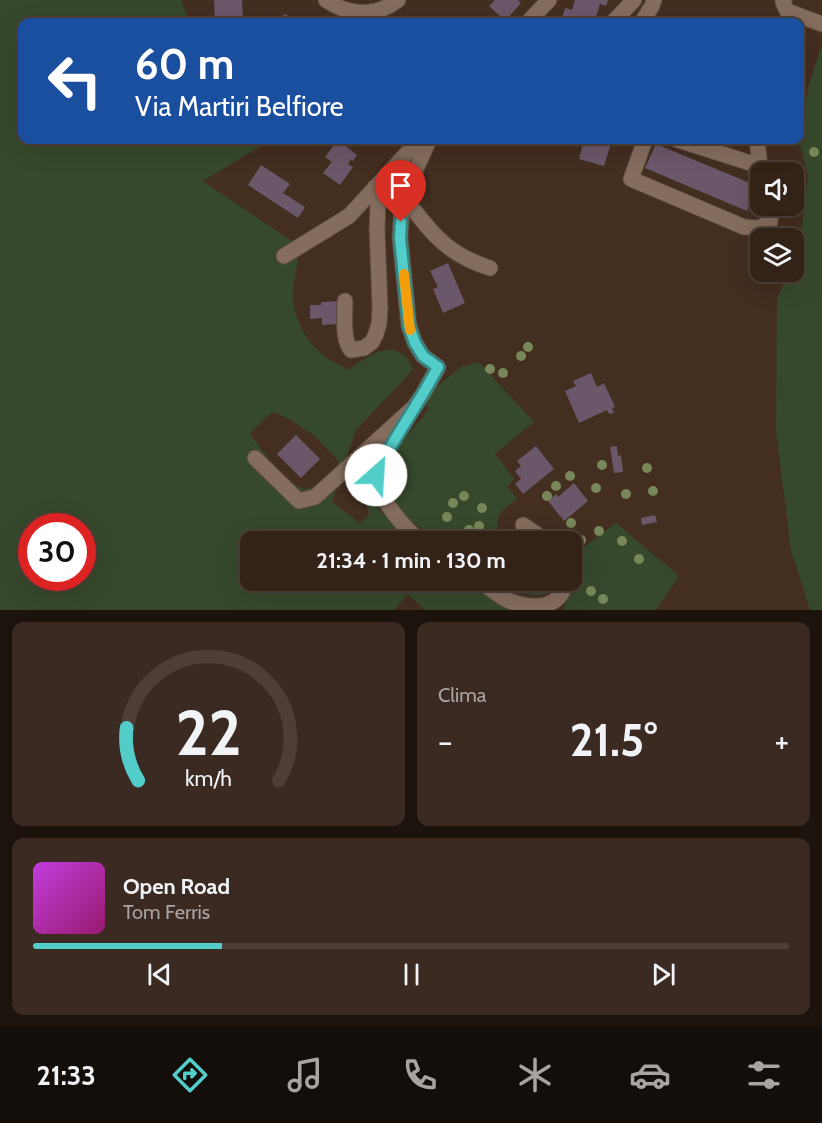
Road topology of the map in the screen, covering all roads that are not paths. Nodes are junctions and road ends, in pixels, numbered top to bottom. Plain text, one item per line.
1 (327, 0) edge
2 (398, 0) edge
3 (549, 0) edge
4 (634, 0) edge
5 (654, 0) edge
6 (784, 0) edge
7 (532, 18) edge
8 (618, 18) edge
9 (644, 18) edge
10 (822, 24) edge
11 (415, 144) edge
12 (427, 144) edge
13 (644, 144) edge
14 (690, 144) edge
15 (758, 144) edge
16 (761, 162) edge
17 (750, 165) edge
18 (375, 187) junction
19 (404, 199) junction
20 (771, 216) edge
21 (284, 256) dead end
22 (490, 268) dead end
23 (345, 301) dead end
24 (414, 407) junction
25 (255, 458) dead end
26 (524, 525) dead end
27 (411, 531) edge
28 (532, 531) edge
29 (494, 591) edge
30 (563, 591) edge

1 - 2 street
3 - 7 street
4 - 8 street
5 - 9 street
6 - 10 street
11 - 18 street
12 - 19 street
13 - 20 street
14 - 17 street
15 - 16 street
18 - 21 street
18 - 23 street
19 - 22 street
19 - 24 street
24 - 25 street
24 - 27 street
26 - 28 street
29 - 30 street

